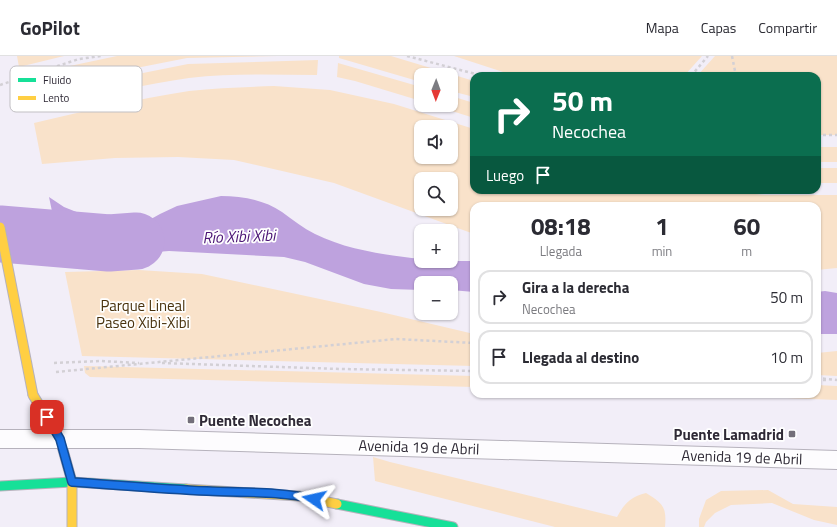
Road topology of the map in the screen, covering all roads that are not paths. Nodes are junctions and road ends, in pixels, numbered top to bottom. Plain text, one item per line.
1 (0, 227) edge
2 (60, 439) junction
3 (0, 440) edge
4 (837, 460) edge
5 (72, 482) junction
6 (0, 486) edge
7 (72, 527) edge
8 (453, 527) edge

1 - 2 main road, bridge
2 - 3 lane, Avenida 19 de Abril
2 - 4 lane, Avenida 19 de Abril
2 - 5 main road
5 - 6 main road
5 - 7 main road
5 - 8 main road

